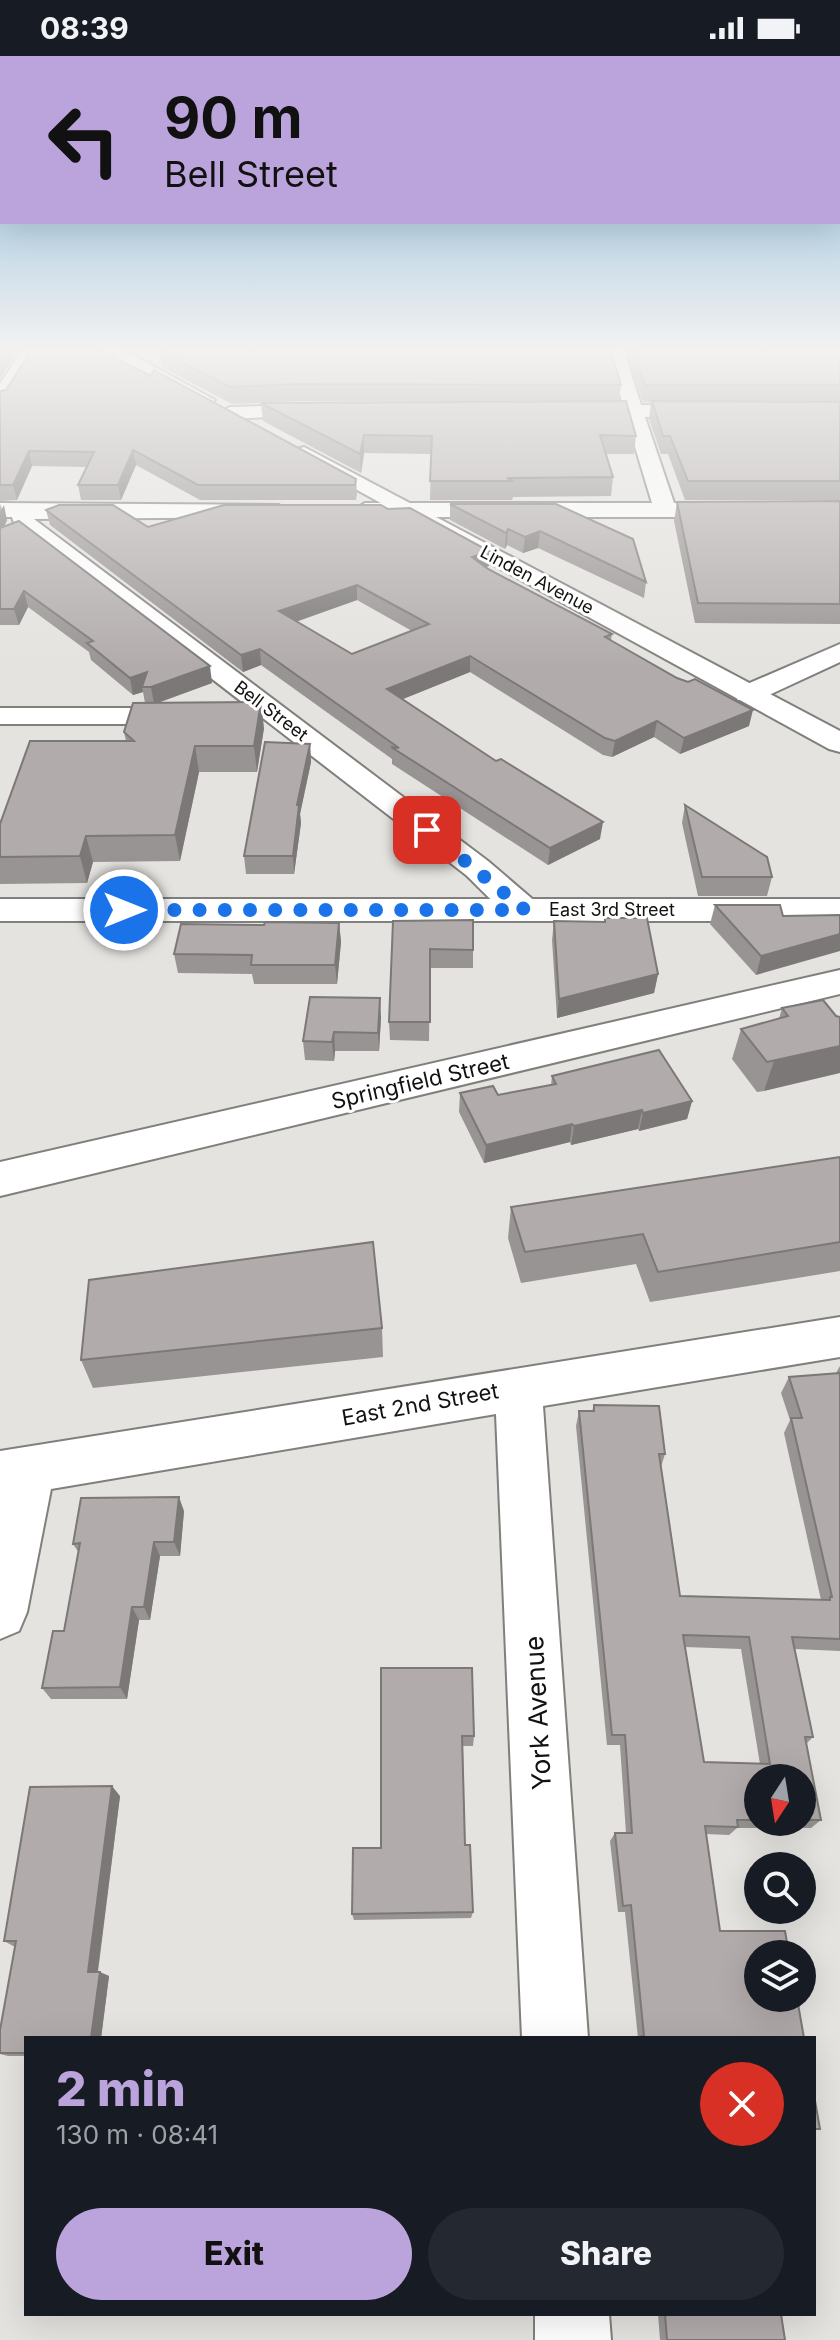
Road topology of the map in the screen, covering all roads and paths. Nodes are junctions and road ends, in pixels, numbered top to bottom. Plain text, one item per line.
1 (305, 455) edge
2 (647, 455) edge
3 (11, 510) edge
4 (287, 510) edge
5 (349, 510) edge
6 (405, 510) junction
7 (665, 510) junction
8 (840, 510) edge
9 (840, 652) edge
10 (748, 694) junction
11 (277, 715) junction
12 (0, 716) edge
13 (840, 743) edge
14 (0, 910) edge
15 (525, 910) junction
16 (840, 910) edge
17 (822, 986) edge
18 (831, 1024) edge
19 (0, 1179) edge
20 (840, 1337) edge
21 (518, 1388) junction
22 (15, 1472) edge
23 (0, 1612) edge
24 (555, 2036) edge
25 (572, 2316) edge
26 (573, 2340) edge

1 - 6 main road, Linden Avenue
2 - 7 street
3 - 4 street
3 - 11 street, Bell Street
5 - 6 street
6 - 7 street
6 - 10 main road, Linden Avenue
7 - 8 street
9 - 10 street
10 - 13 main road, Linden Avenue
11 - 12 street
11 - 15 street, Bell Street
14 - 15 main road, East 3rd Street
15 - 16 main road, East 3rd Street
17 - 18 street
17 - 19 main road, Springfield Street
20 - 21 street, East 2nd Street
21 - 22 street, East 2nd Street
21 - 24 street, York Avenue
22 - 23 street
25 - 26 street

